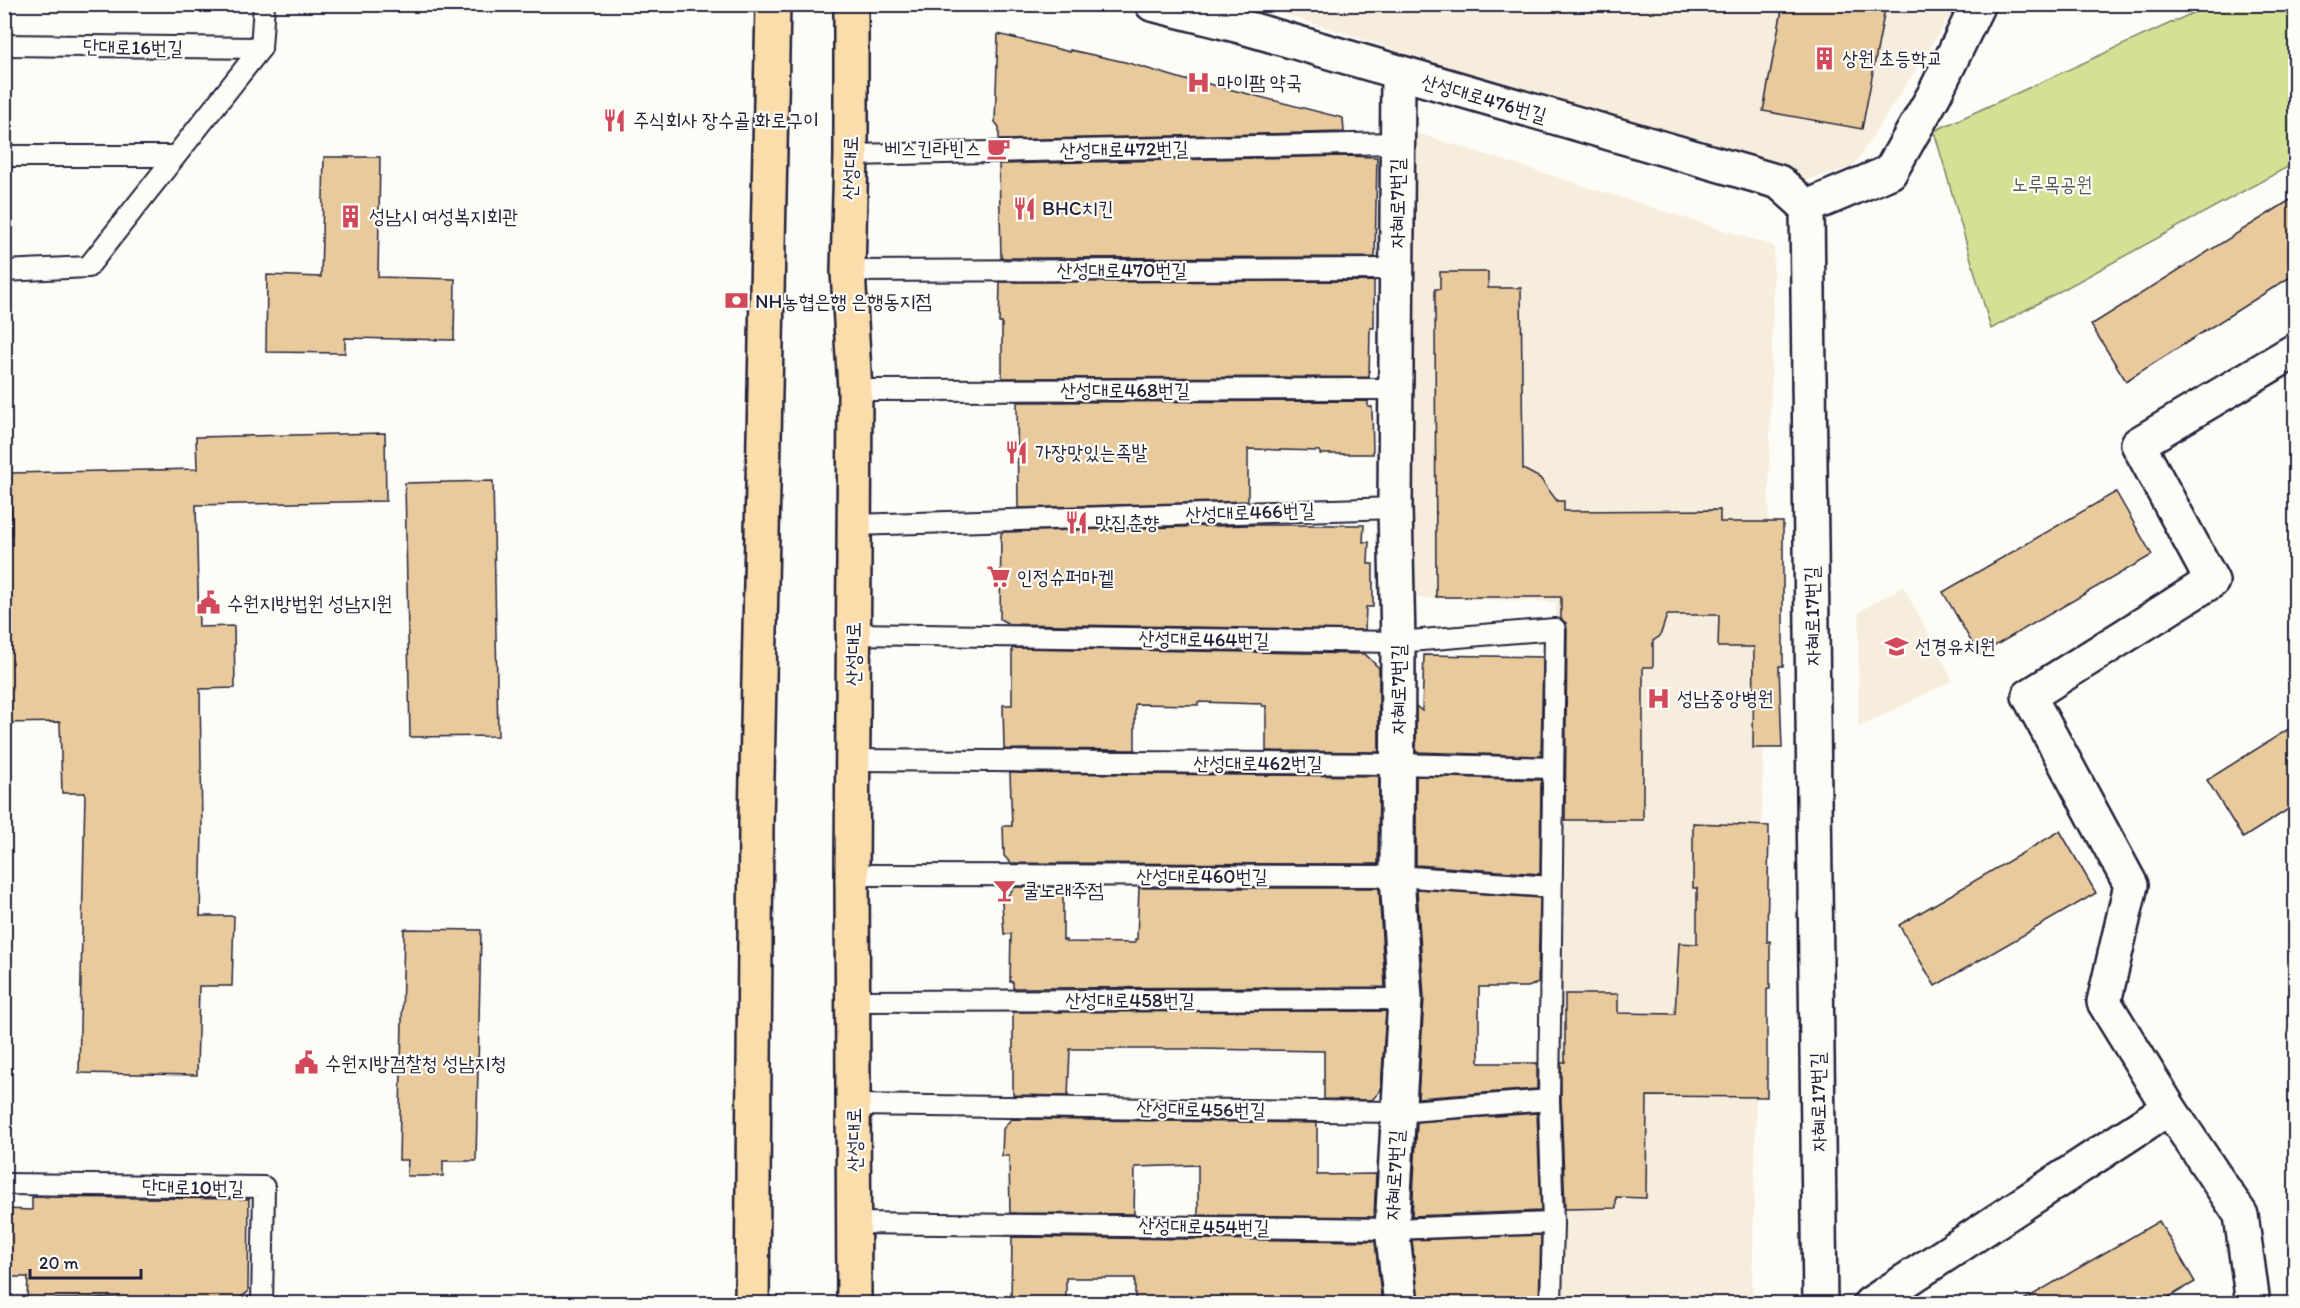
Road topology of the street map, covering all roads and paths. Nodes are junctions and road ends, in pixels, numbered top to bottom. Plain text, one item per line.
1 (264, 4) edge
2 (773, 4) edge
3 (852, 4) edge
4 (1152, 4) edge
5 (1978, 4) edge
6 (4, 45) edge
7 (261, 48) junction
8 (1398, 74) junction
9 (1396, 143) junction
10 (851, 155) junction
11 (4, 156) edge
12 (175, 156) junction
13 (1807, 207) junction
14 (1397, 269) junction
15 (4, 271) edge
16 (848, 271) junction
17 (2295, 350) edge
18 (1396, 389) junction
19 (855, 390) junction
20 (1395, 508) junction
21 (854, 525) junction
22 (853, 634) junction
23 (1398, 642) junction
24 (854, 760) junction
25 (1398, 764) junction
26 (1553, 768) junction
27 (852, 875) junction
28 (1397, 876) junction
29 (1551, 887) junction
30 (1405, 999) junction
31 (854, 1001) junction
32 (1549, 1100) junction
33 (853, 1105) junction
34 (2169, 1108) junction
35 (1397, 1112) junction
36 (4, 1184) edge
37 (855, 1222) junction
38 (1553, 1223) junction
39 (1392, 1229) junction
40 (262, 1304) edge
41 (752, 1304) edge
42 (854, 1304) edge
43 (1401, 1304) edge
44 (1551, 1304) edge
45 (1820, 1304) edge
46 (1870, 1304) edge
47 (2253, 1304) edge

1 - 7 lane
2 - 41 main road
3 - 10 main road, 산성대로
4 - 8 street, 산성대로476번길
5 - 13 street
6 - 7 lane, 단대로16번길
7 - 12 lane
8 - 9 street, 자혜로7번길
8 - 13 street, 산성대로476번길
9 - 10 lane, 산성대로472번길
9 - 14 street, 자혜로7번길
10 - 16 main road, 산성대로
11 - 12 lane
12 - 15 lane
13 - 45 street, 자혜로17번길
14 - 16 lane, 산성대로470번길
14 - 18 street, 자혜로7번길
16 - 19 main road, 산성대로
17 - 34 street
18 - 19 lane, 산성대로468번길
18 - 20 street, 자혜로7번길
19 - 21 main road, 산성대로
20 - 21 lane, 산성대로466번길
20 - 23 street, 자혜로7번길
21 - 22 main road, 산성대로
22 - 23 lane, 산성대로464번길
22 - 24 main road, 산성대로
23 - 25 street, 자혜로7번길
23 - 26 lane, 산성대로464번길
24 - 25 lane, 산성대로462번길
24 - 27 main road, 산성대로
25 - 26 lane, 산성대로462번길
25 - 28 street, 자혜로7번길
26 - 29 lane
27 - 28 lane, 산성대로460번길
27 - 31 main road, 산성대로
28 - 29 lane, 산성대로460번길
28 - 30 street, 자혜로7번길
29 - 32 lane
30 - 31 lane, 산성대로458번길
30 - 35 street, 자혜로7번길
31 - 33 main road, 산성대로
32 - 35 lane, 산성대로456번길
32 - 38 lane
33 - 35 lane, 산성대로456번길
33 - 37 main road, 산성대로
34 - 46 street
34 - 47 street
35 - 39 street, 자혜로7번길
36 - 40 lane, 단대로10번길
37 - 39 lane, 산성대로454번길
37 - 42 main road, 산성대로
38 - 39 lane, 산성대로454번길
38 - 44 lane
39 - 43 street, 자혜로7번길

